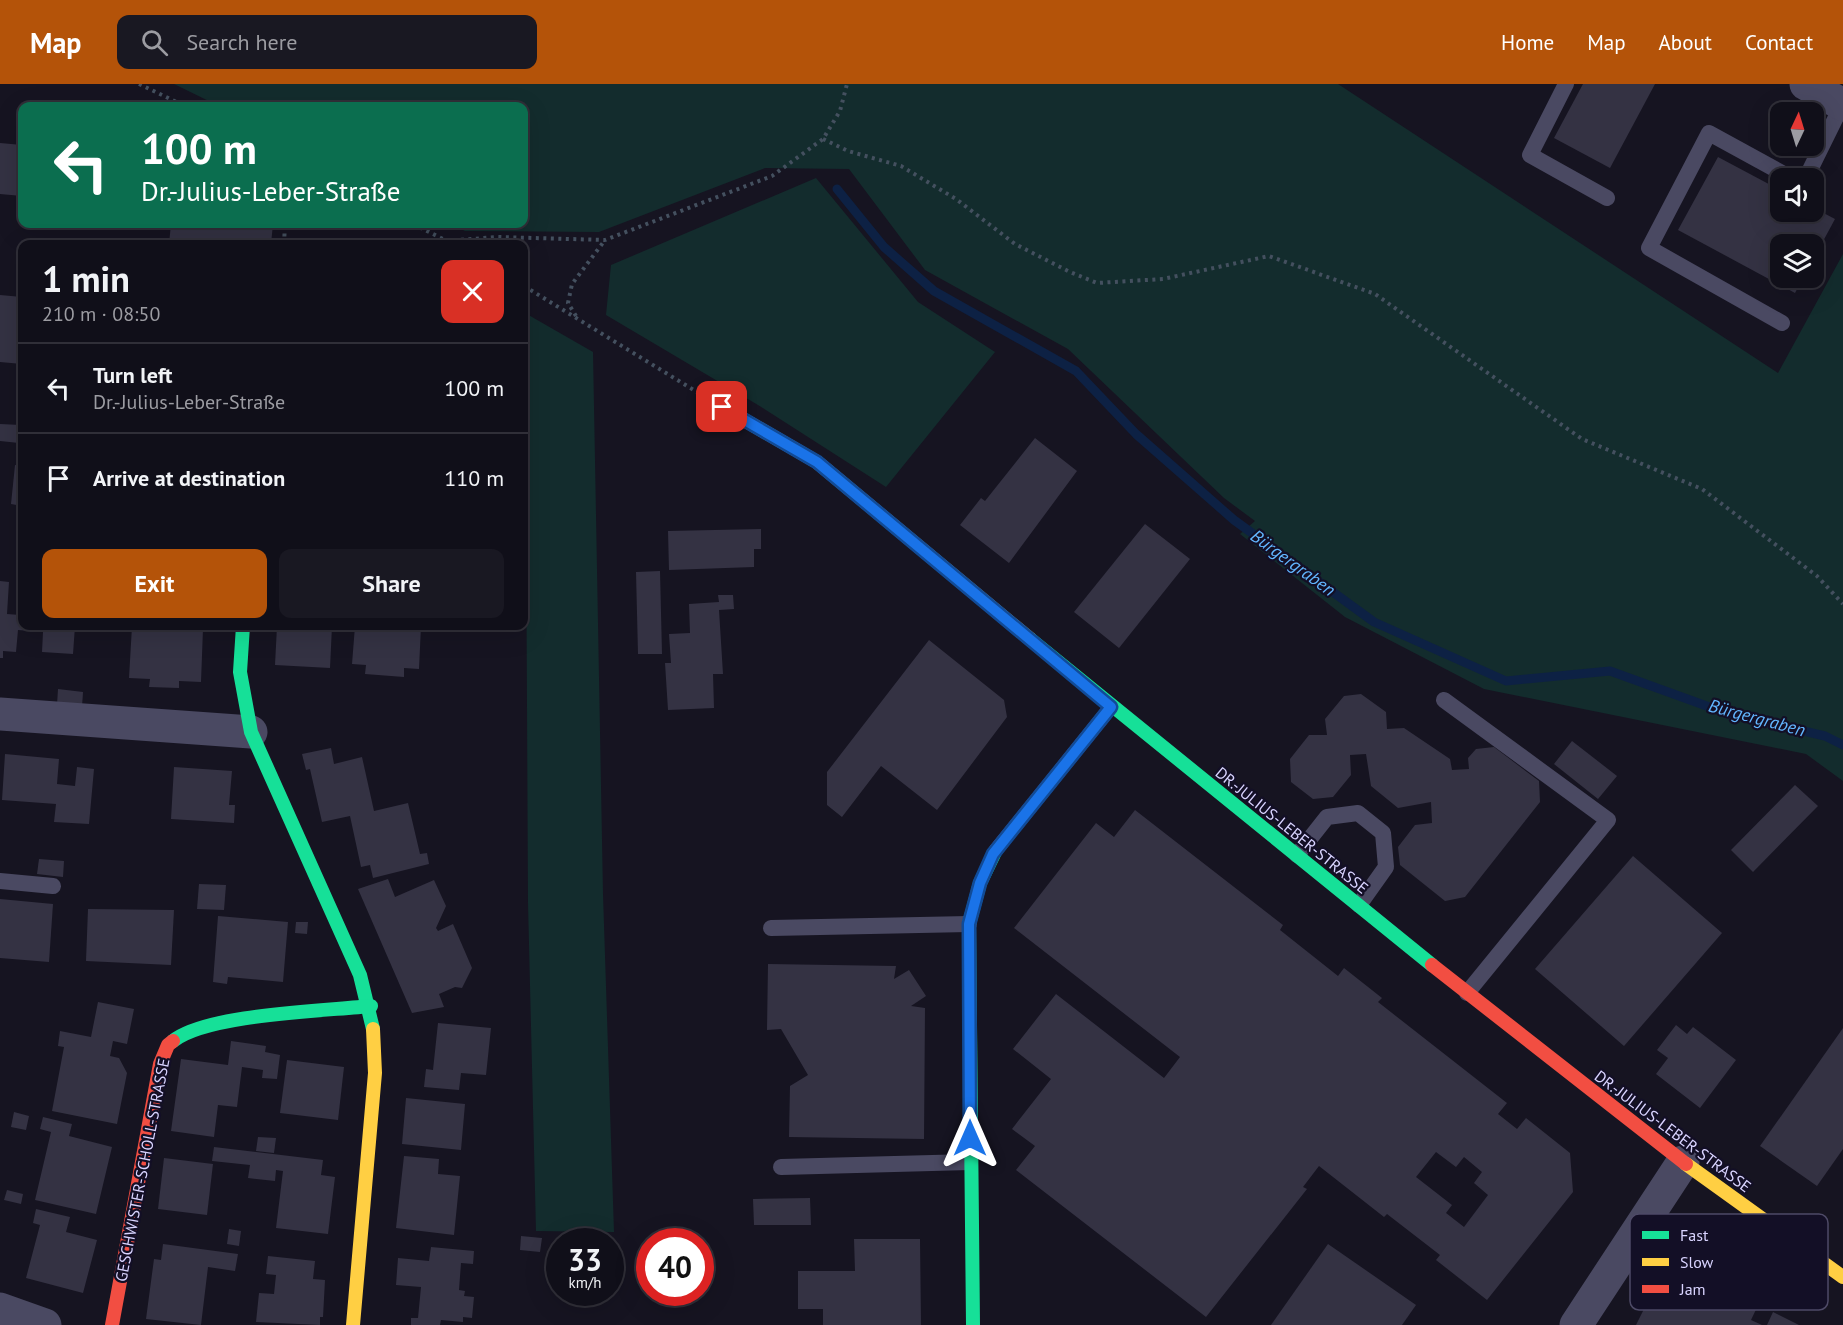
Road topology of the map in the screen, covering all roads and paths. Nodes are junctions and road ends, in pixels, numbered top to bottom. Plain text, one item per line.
1 (139, 84) edge
2 (848, 84) edge
3 (1566, 84) edge
4 (1806, 84) edge
5 (177, 102) edge
6 (1843, 105) edge
7 (823, 139) junction
8 (1773, 168) edge
9 (1811, 168) edge
10 (1607, 198) dead end
11 (421, 228) edge
12 (444, 240) edge
13 (459, 240) edge
14 (605, 240) junction
15 (528, 288) edge
16 (576, 317) junction
17 (1782, 323) dead end
18 (722, 407) joint
19 (1843, 603) edge
20 (243, 630) edge
21 (1444, 699) dead end
22 (1111, 707) junction
23 (0, 714) edge
24 (251, 732) junction
25 (1297, 855) junction
26 (0, 881) edge
27 (53, 886) dead end
28 (1359, 904) junction
29 (969, 924) junction
30 (771, 928) dead end
31 (1467, 993) junction
32 (371, 1006) junction
33 (970, 1162) junction
34 (1683, 1162) junction
35 (781, 1167) dead end
36 (1649, 1214) edge
37 (1755, 1214) edge
38 (1630, 1243) edge
39 (1828, 1266) edge
40 (1843, 1277) edge
41 (0, 1308) edge
42 (45, 1325) edge
43 (112, 1325) edge
44 (353, 1325) edge
45 (973, 1325) edge
46 (1576, 1325) edge

1 - 5 path
2 - 7 path
3 - 10 lane
4 - 6 street
6 - 9 lane
7 - 14 path
7 - 19 path
8 - 17 lane
11 - 12 path
13 - 14 path
14 - 16 path
15 - 16 path
16 - 18 path
18 - 22 street, DR.-JULIUS-LEBER-STRASSE
20 - 24 street
21 - 31 lane
22 - 25 street, DR.-JULIUS-LEBER-STRASSE
22 - 29 street
23 - 24 street
24 - 32 street
25 - 28 street, DR.-JULIUS-LEBER-STRASSE
25 - 28 lane
26 - 27 lane
28 - 31 street, DR.-JULIUS-LEBER-STRASSE
29 - 30 lane
29 - 33 street
31 - 34 street, DR.-JULIUS-LEBER-STRASSE
32 - 43 street, GESCHWISTER-SCHOLL-STRASSE
32 - 44 street
33 - 35 lane
33 - 45 street
34 - 36 street
34 - 37 street, DR.-JULIUS-LEBER-STRASSE
38 - 46 street
39 - 40 street, DR.-JULIUS-LEBER-STRASSE
41 - 42 street

